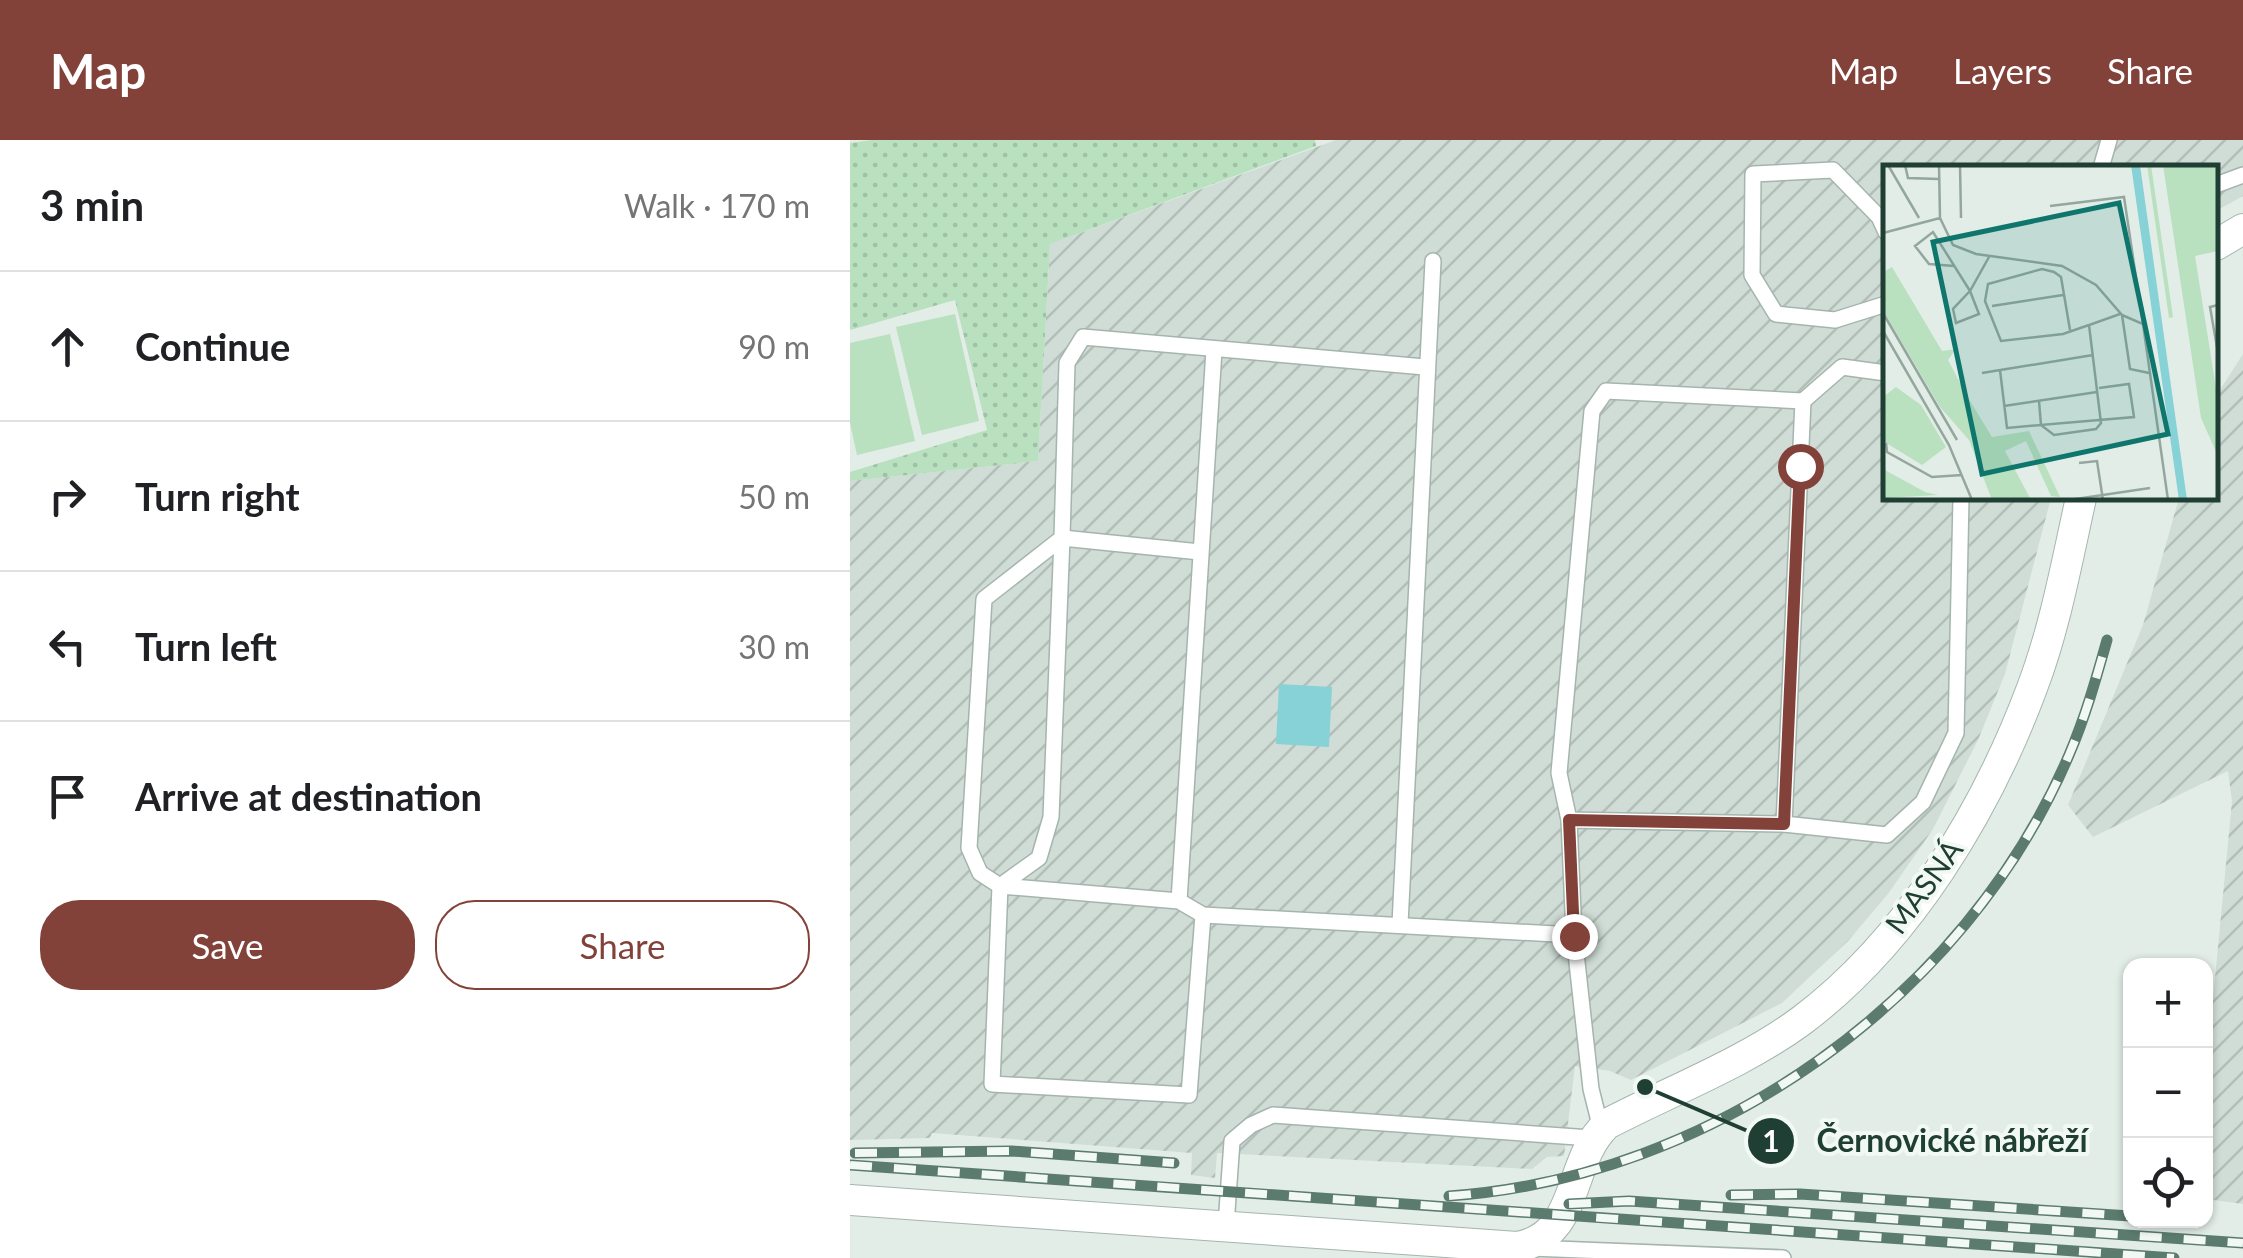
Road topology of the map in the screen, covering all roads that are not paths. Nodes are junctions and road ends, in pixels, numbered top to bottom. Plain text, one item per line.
1 (2109, 140) edge
2 (2102, 165) edge
3 (2243, 175) edge
4 (2218, 184) edge
5 (1883, 226) edge
6 (2243, 230) edge
7 (2218, 244) edge
8 (1433, 261) dead end
9 (1883, 305) edge
10 (1214, 350) junction
11 (1425, 367) junction
12 (1883, 373) edge
13 (1803, 401) junction
14 (1961, 500) edge
15 (2080, 500) edge
16 (1062, 538) junction
17 (1200, 552) junction
18 (1569, 820) junction
19 (1784, 824) junction
20 (1000, 886) junction
21 (1179, 901) junction
22 (1202, 915) junction
23 (1400, 924) junction
24 (1574, 936) junction
25 (1596, 1134) junction
26 (850, 1200) edge
27 (1226, 1225) junction
28 (1543, 1238) junction
29 (1583, 1252) junction
30 (1783, 1258) edge

1 - 2 lane
3 - 4 lane
5 - 9 lane
6 - 7 street
8 - 11 lane
10 - 11 lane
10 - 16 lane
10 - 17 lane
11 - 23 lane
12 - 13 lane
13 - 18 lane
13 - 19 lane
14 - 19 lane
15 - 25 street, MASNÁ
16 - 17 lane
16 - 20 lane
16 - 20 lane
17 - 21 lane
18 - 19 lane
18 - 24 lane
20 - 21 lane
20 - 22 lane
21 - 22 lane
22 - 23 lane
23 - 24 lane
24 - 25 lane
25 - 27 lane
25 - 28 street
26 - 27 street
27 - 28 street
28 - 29 lane
28 - 29 lane
29 - 30 lane

